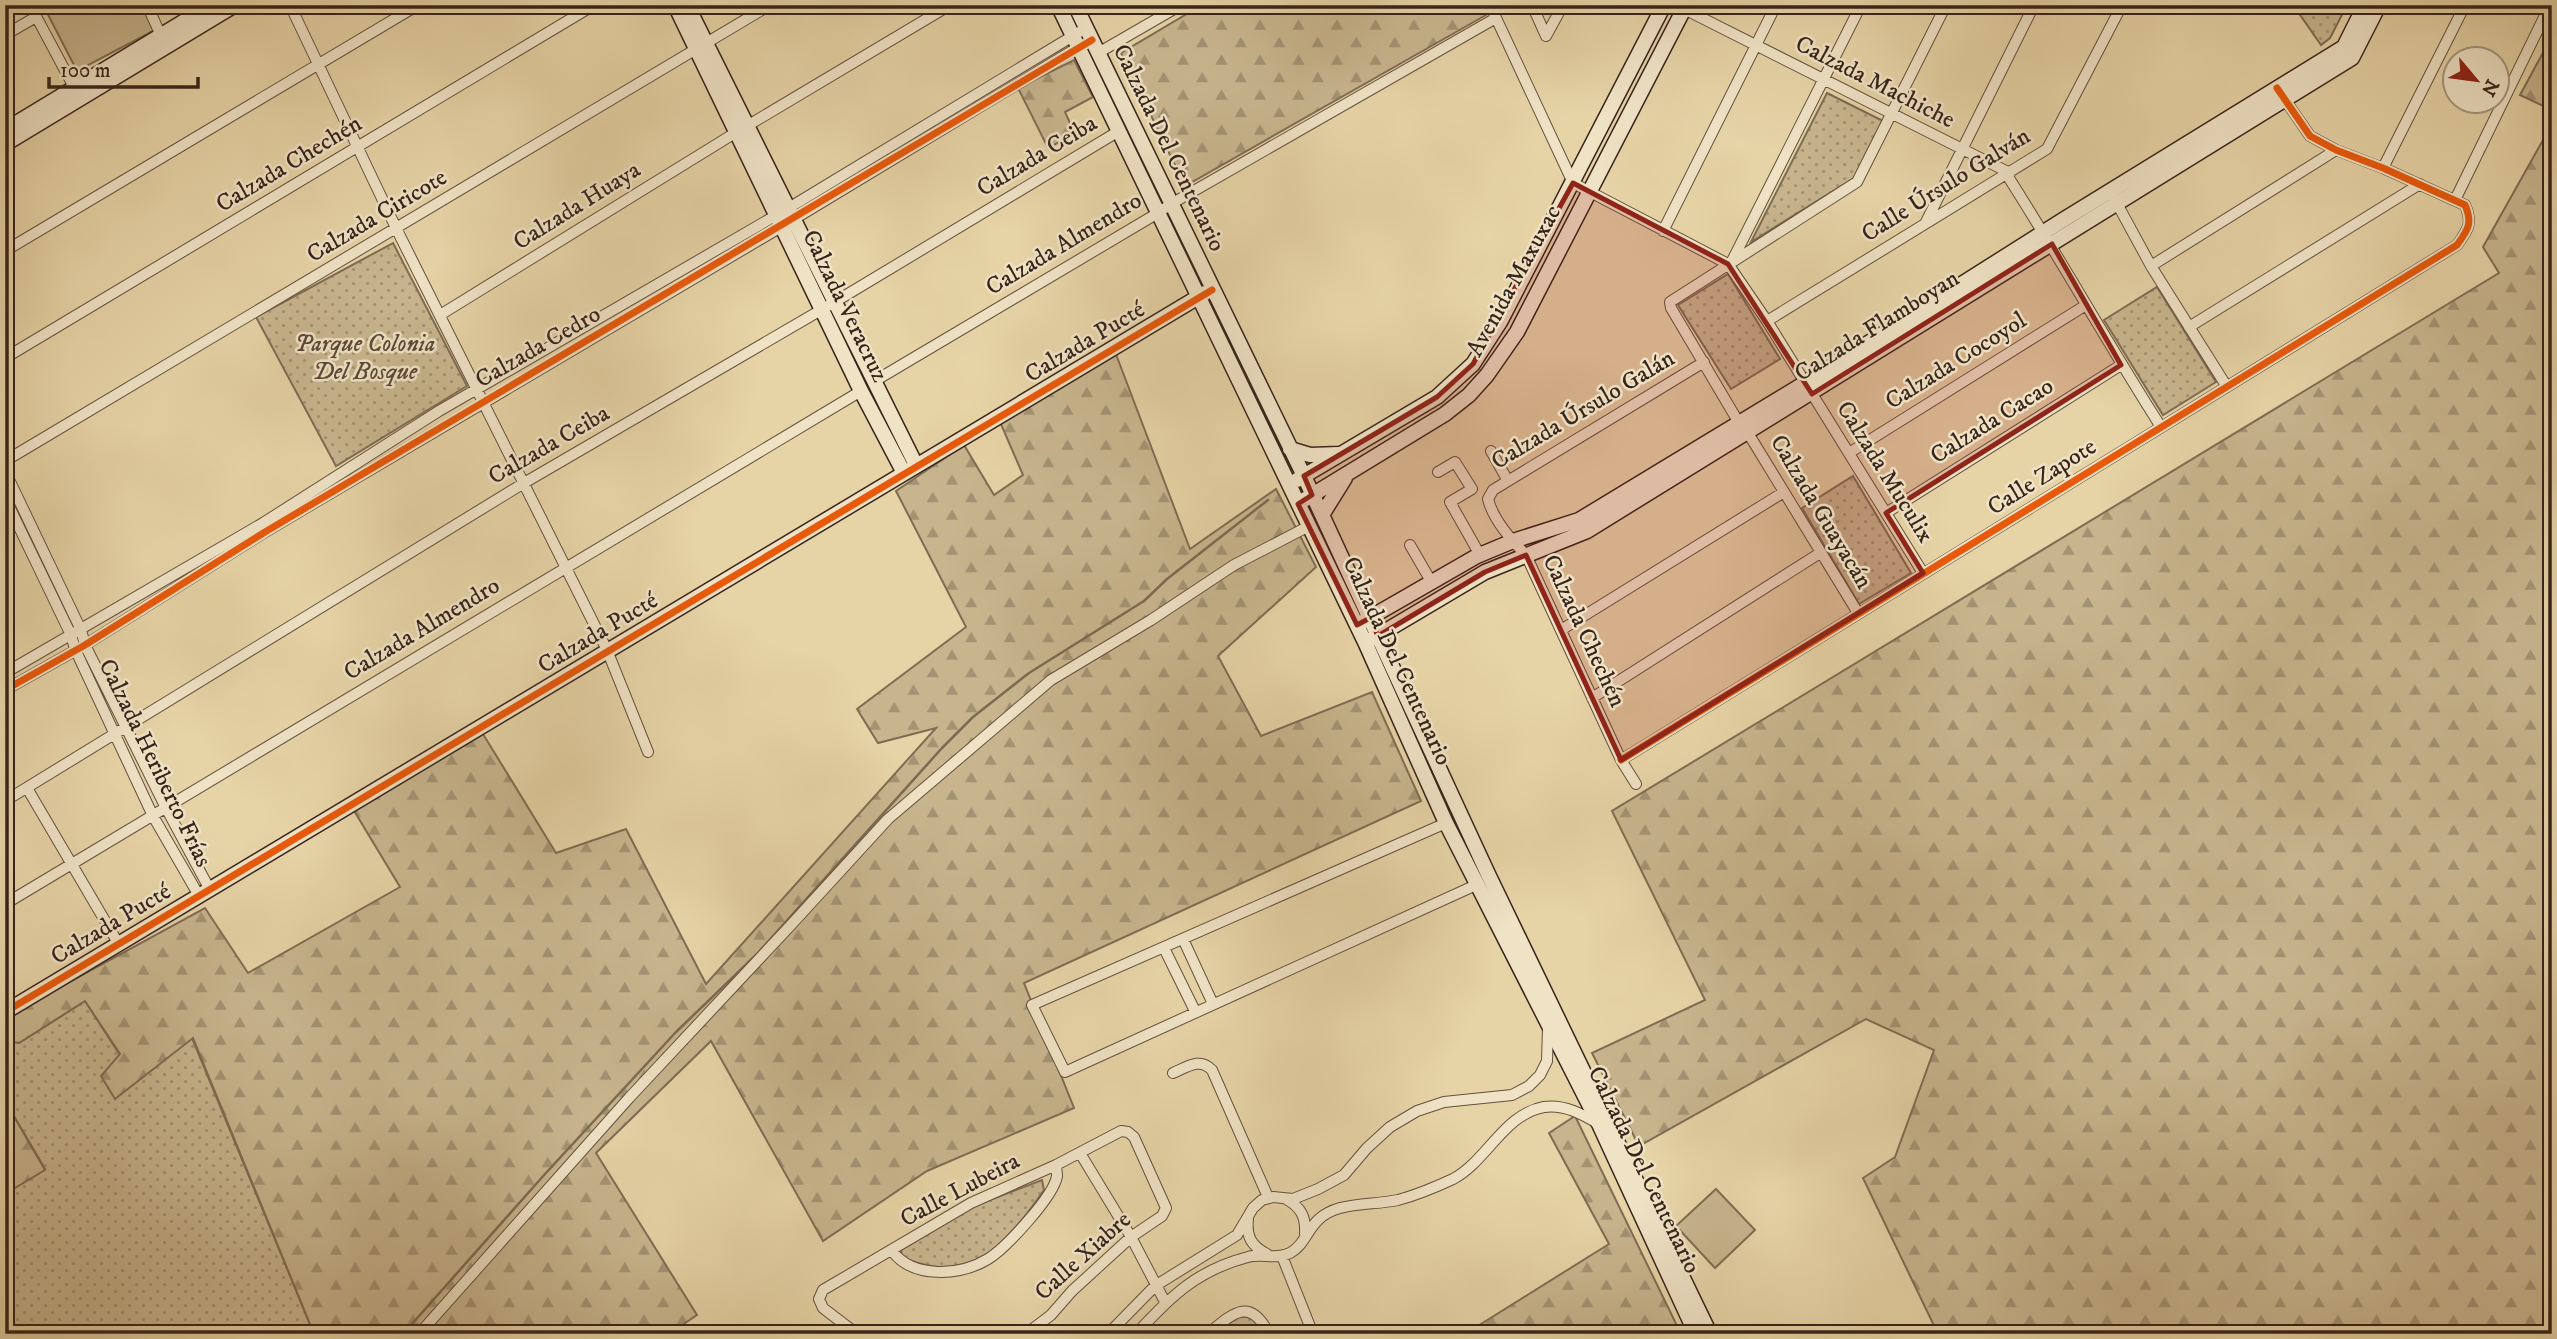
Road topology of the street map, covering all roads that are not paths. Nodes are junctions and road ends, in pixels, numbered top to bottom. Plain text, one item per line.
1 (30, 5) edge
2 (147, 5) edge
3 (211, 5) edge
4 (234, 5) edge
5 (290, 5) edge
6 (418, 5) edge
7 (594, 5) edge
8 (675, 5) edge
9 (687, 5) edge
10 (770, 5) edge
11 (950, 5) edge
12 (1058, 5) edge
13 (1075, 5) edge
14 (1181, 5) edge
15 (1490, 5) edge
16 (1532, 5) edge
17 (1563, 5) edge
18 (1664, 5) edge
19 (1776, 5) edge
20 (1861, 5) edge
21 (1946, 5) edge
22 (2034, 5) edge
23 (2122, 5) edge
24 (2365, 5) edge
25 (2379, 5) edge
26 (2465, 5) edge
27 (2550, 5) edge
28 (1685, 7) edge
29 (36, 17) junction
30 (1496, 18) junction
31 (5, 35) edge
32 (164, 41) junction
33 (1085, 41) junction
34 (1755, 45) junction
35 (701, 46) junction
36 (318, 65) junction
37 (1824, 79) junction
38 (77, 93) junction
39 (2281, 94) junction
40 (1892, 114) junction
41 (5, 130) edge
42 (741, 130) junction
43 (1119, 131) junction
44 (5, 144) edge
45 (357, 148) junction
46 (1962, 149) junction
47 (2336, 150) junction
48 (2383, 168) junction
49 (2009, 174) junction
50 (1573, 183) junction
51 (2420, 184) junction
52 (1589, 192) junction
53 (2113, 197) junction
54 (2455, 200) junction
55 (1171, 204) junction
56 (1158, 213) junction
57 (784, 217) junction
58 (1926, 222) junction
59 (397, 230) junction
60 (1662, 231) junction
61 (2048, 238) junction
62 (5, 251) edge
63 (1730, 263) junction
64 (2151, 266) junction
65 (1205, 293) junction
66 (2086, 305) junction
67 (828, 307) junction
68 (440, 315) junction
69 (1767, 321) junction
70 (2189, 327) junction
71 (5, 358) edge
72 (1704, 362) junction
73 (2121, 365) junction
74 (873, 382) junction
75 (2227, 387) junction
76 (1808, 388) junction
77 (476, 389) junction
78 (861, 391) junction
79 (483, 401) junction
80 (1408, 414) junction
81 (2161, 427) junction
82 (1744, 428) junction
83 (1417, 431) junction
84 (1290, 449) junction
85 (1491, 451) dead end
86 (1344, 453) junction
87 (1849, 453) junction
88 (5, 461) edge
89 (910, 469) junction
90 (1351, 469) junction
91 (5, 471) edge
92 (1438, 472) dead end
93 (1304, 476) junction
94 (1508, 481) junction
95 (524, 483) junction
96 (1289, 485) junction
97 (1784, 492) junction
98 (1312, 495) junction
99 (5, 498) edge
100 (1488, 499) joint
101 (1298, 504) junction
102 (1886, 513) junction
103 (1322, 515) junction
104 (1309, 526) junction
105 (1513, 541) junction
106 (1410, 545) dead end
107 (1820, 553) junction
108 (1480, 555) junction
109 (1526, 555) junction
110 (566, 566) junction
111 (1923, 573) junction
112 (1432, 583) junction
113 (1858, 613) junction
114 (1363, 622) junction
115 (81, 630) junction
116 (1561, 630) junction
117 (71, 635) junction
118 (1371, 639) junction
119 (80, 647) junction
120 (607, 650) junction
121 (5, 673) edge
122 (5, 690) edge
123 (1592, 698) junction
124 (127, 726) junction
125 (116, 733) junction
126 (649, 752) dead end
127 (1621, 760) junction
128 (1636, 784) dead end
129 (27, 788) junction
130 (5, 801) edge
131 (166, 808) junction
132 (153, 816) junction
133 (1446, 823) junction
134 (71, 864) junction
135 (1476, 885) junction
136 (203, 891) junction
137 (5, 904) edge
138 (1183, 939) junction
139 (118, 943) junction
140 (1164, 948) junction
141 (1213, 1004) junction
142 (5, 1012) edge
143 (1195, 1012) junction
144 (1548, 1027) junction
145 (1173, 1073) dead end
146 (1599, 1124) junction
147 (1616, 1149) junction
148 (1080, 1153) junction
149 (1056, 1165) junction
150 (1268, 1197) junction
151 (1285, 1198) junction
152 (1166, 1208) joint
153 (1248, 1218) junction
154 (1305, 1235) junction
155 (1131, 1237) junction
156 (892, 1251) junction
157 (1268, 1255) junction
158 (1283, 1256) junction
159 (1155, 1286) junction
160 (1165, 1302) junction
161 (419, 1334) edge
162 (857, 1334) edge
163 (1026, 1334) edge
164 (1108, 1334) edge
165 (1136, 1334) edge
166 (1208, 1334) edge
167 (1269, 1334) edge
168 (1313, 1334) edge
169 (1696, 1334) edge
170 (1710, 1334) edge

1 - 29 street
2 - 32 street
3 - 32 main road
4 - 32 main road
5 - 36 street
6 - 36 street
7 - 45 street, Calzada Chechén
8 - 35 main road, Calzada Veracruz
9 - 35 main road, Calzada Veracruz
10 - 35 street, Calzada Ciricote
11 - 42 street, Calzada Huaya
12 - 33 main road, Calzada Del Centenario
13 - 33 main road, Calzada Del Centenario
14 - 33 street, Calzada Cedro
15 - 30 street
16 - 17 street
18 - 50 main road, Avenida Maxuxac
19 - 34 street
20 - 37 street
21 - 40 street
22 - 46 street
23 - 49 street, Calle Úrsulo Galván
24 - 39 main road, Calzada Flamboyan
25 - 39 main road, Calzada Flamboyan
26 - 48 street
27 - 54 street
28 - 34 street, Calzada Machiche
28 - 52 main road, Avenida Maxuxac
29 - 31 street
29 - 38 street
30 - 50 street
30 - 55 street, Calzada Almendro
32 - 38 main road
33 - 43 main road, Calzada Del Centenario
33 - 55 main road, Calzada Del Centenario
33 - 57 street, Calzada Cedro
34 - 37 street, Calzada Machiche
34 - 60 street
35 - 42 main road, Calzada Veracruz
35 - 59 street, Calzada Ciricote
36 - 45 street
36 - 62 street
37 - 40 street, Calzada Machiche
37 - 63 street
38 - 41 main road
38 - 44 main road
39 - 47 street
39 - 53 main road, Calzada Flamboyan
40 - 46 street, Calzada Machiche
40 - 63 street
42 - 57 main road, Calzada Veracruz
42 - 68 street, Calzada Huaya
43 - 56 main road, Calzada Del Centenario
43 - 67 street, Calzada Ceiba
45 - 59 street
45 - 71 street, Calzada Chechén
46 - 49 street, Calzada Machiche
46 - 58 street
47 - 48 street
47 - 64 street
48 - 51 street
49 - 58 street, Calle Úrsulo Galván
49 - 61 street
50 - 52 street
50 - 80 main road, Avenida Maxuxac
51 - 54 street
51 - 70 street
52 - 60 street
52 - 83 main road, Avenida Maxuxac
53 - 61 main road, Calzada Flamboyan
53 - 64 street
54 - 75 street, Calle Zapote
55 - 56 street, Calzada Almendro
55 - 65 main road, Calzada Del Centenario
56 - 65 main road, Calzada Del Centenario
56 - 74 street, Calzada Almendro
57 - 67 main road, Calzada Veracruz
57 - 77 street, Calzada Cedro
57 - 79 street, Calzada Cedro
58 - 69 street, Calle Úrsulo Galván
59 - 68 street
59 - 88 street, Calzada Ciricote
60 - 63 street
61 - 66 street
61 - 76 main road, Calzada Flamboyan
63 - 69 street, Calzada Muculix
63 - 72 street, Calzada Guayacán
64 - 70 street
65 - 84 main road, Calzada Del Centenario
65 - 89 main road, Calzada Pucté
65 - 96 main road, Calzada Del Centenario
66 - 73 street
66 - 87 street, Calzada Cocoyol
67 - 74 main road, Calzada Veracruz
67 - 78 main road, Calzada Veracruz
67 - 95 street, Calzada Ceiba
68 - 77 street
69 - 76 street, Calzada Muculix
70 - 75 street
72 - 82 street, Calzada Guayacán
72 - 94 street, Calzada Úrsulo Galán
73 - 81 street
73 - 102 street, Calzada Cacao
74 - 89 main road, Calzada Veracruz
75 - 81 street, Calle Zapote
76 - 82 main road, Calzada Flamboyan
76 - 87 street, Calzada Muculix
77 - 79 street
77 - 115 street, Calzada Cedro
78 - 89 main road, Calzada Veracruz
78 - 110 street, Calzada Almendro
79 - 95 street
79 - 119 street, Calzada Cedro
80 - 83 main road
80 - 86 main road, Avenida Maxuxac
81 - 111 street, Calle Zapote
82 - 97 street, Calzada Guayacán
82 - 105 main road, Calzada Flamboyan
82 - 109 main road, Calzada Flamboyan
83 - 90 main road, Avenida Maxuxac
84 - 86 main road
84 - 93 main road, Calzada Del Centenario
85 - 94 street
86 - 93 main road, Avenida Maxuxac
87 - 102 street, Calzada Muculix
89 - 120 main road, Calzada Pucté
90 - 98 main road, Avenida Maxuxac
90 - 103 main road
91 - 115 street, Calzada Heriberto Frías
92 - 108 street
93 - 96 main road, Avenida Maxuxac
93 - 98 main road, Calzada Del Centenario
94 - 100 street, Calzada Úrsulo Galán
95 - 110 street
95 - 124 street, Calzada Ceiba
96 - 101 main road, Calzada Del Centenario
97 - 107 street, Calzada Guayacán
97 - 116 street
98 - 101 main road, Avenida Maxuxac
98 - 103 main road, Calzada Del Centenario
99 - 117 street, Calzada Heriberto Frías
100 - 105 street, Calzada Chechén
101 - 104 main road, Calzada Del Centenario
102 - 111 street, Calzada Muculix
103 - 114 main road, Calzada Del Centenario
104 - 114 main road, Calzada Del Centenario
104 - 161 street
105 - 108 main road, Calzada Flamboyan
105 - 109 street, Calzada Chechén
106 - 112 street
107 - 113 street, Calzada Guayacán
107 - 123 street
108 - 112 main road, Calzada Flamboyan
109 - 116 street, Calzada Chechén
109 - 118 main road, Calzada Flamboyan
110 - 120 street
110 - 131 street, Calzada Almendro
111 - 113 street, Calle Zapote
112 - 114 main road, Calzada Flamboyan
113 - 127 street, Calle Zapote
114 - 118 main road, Calzada Del Centenario
115 - 117 street, Calzada Cedro
115 - 119 street, Calzada Heriberto Frías
116 - 123 street, Calzada Chechén
117 - 119 street, Calzada Heriberto Frías
117 - 121 street, Calzada Cedro
118 - 133 main road, Calzada Del Centenario
118 - 147 main road, Calzada Del Centenario
119 - 122 street, Calzada Cedro
119 - 124 street, Calzada Heriberto Frías
119 - 125 street, Calzada Heriberto Frías
120 - 126 street
120 - 136 main road, Calzada Pucté
123 - 127 street, Calzada Chechén
124 - 125 street, Calzada Ceiba
124 - 131 street, Calzada Heriberto Frías
125 - 129 street, Calzada Ceiba
125 - 132 street, Calzada Heriberto Frías
127 - 128 street, Calzada Chechén
129 - 130 street, Calzada Ceiba
129 - 134 street
131 - 132 street, Calzada Almendro
131 - 136 street, Calzada Heriberto Frías
132 - 134 street, Calzada Almendro
132 - 136 street, Calzada Heriberto Frías
133 - 135 main road, Calzada Del Centenario
133 - 138 street
134 - 137 street, Calzada Almendro
134 - 139 street
135 - 141 street
135 - 144 main road, Calzada Del Centenario
136 - 139 main road, Calzada Pucté
138 - 140 street
138 - 141 street
139 - 142 main road, Calzada Pucté
140 - 143 street
140 - 143 street
141 - 143 street
144 - 146 main road, Calzada Del Centenario
144 - 151 street
145 - 150 street
146 - 147 main road, Calzada Del Centenario
146 - 154 street
147 - 169 main road, Calzada Del Centenario
147 - 170 main road, Calzada Del Centenario
148 - 149 street, Calle Lubeira
148 - 152 street, Calle Lubeira
148 - 155 street
149 - 156 street, Calle Lubeira
149 - 156 street
150 - 151 street
150 - 153 street
151 - 154 street
152 - 155 street, Calle Xiabre
153 - 157 street
153 - 159 street
154 - 158 street
155 - 159 street
155 - 163 street, Calle Xiabre
156 - 162 street, Calle Lubeira
157 - 158 street
157 - 160 street
158 - 168 street
159 - 160 street
159 - 164 street
160 - 165 street
166 - 167 street

